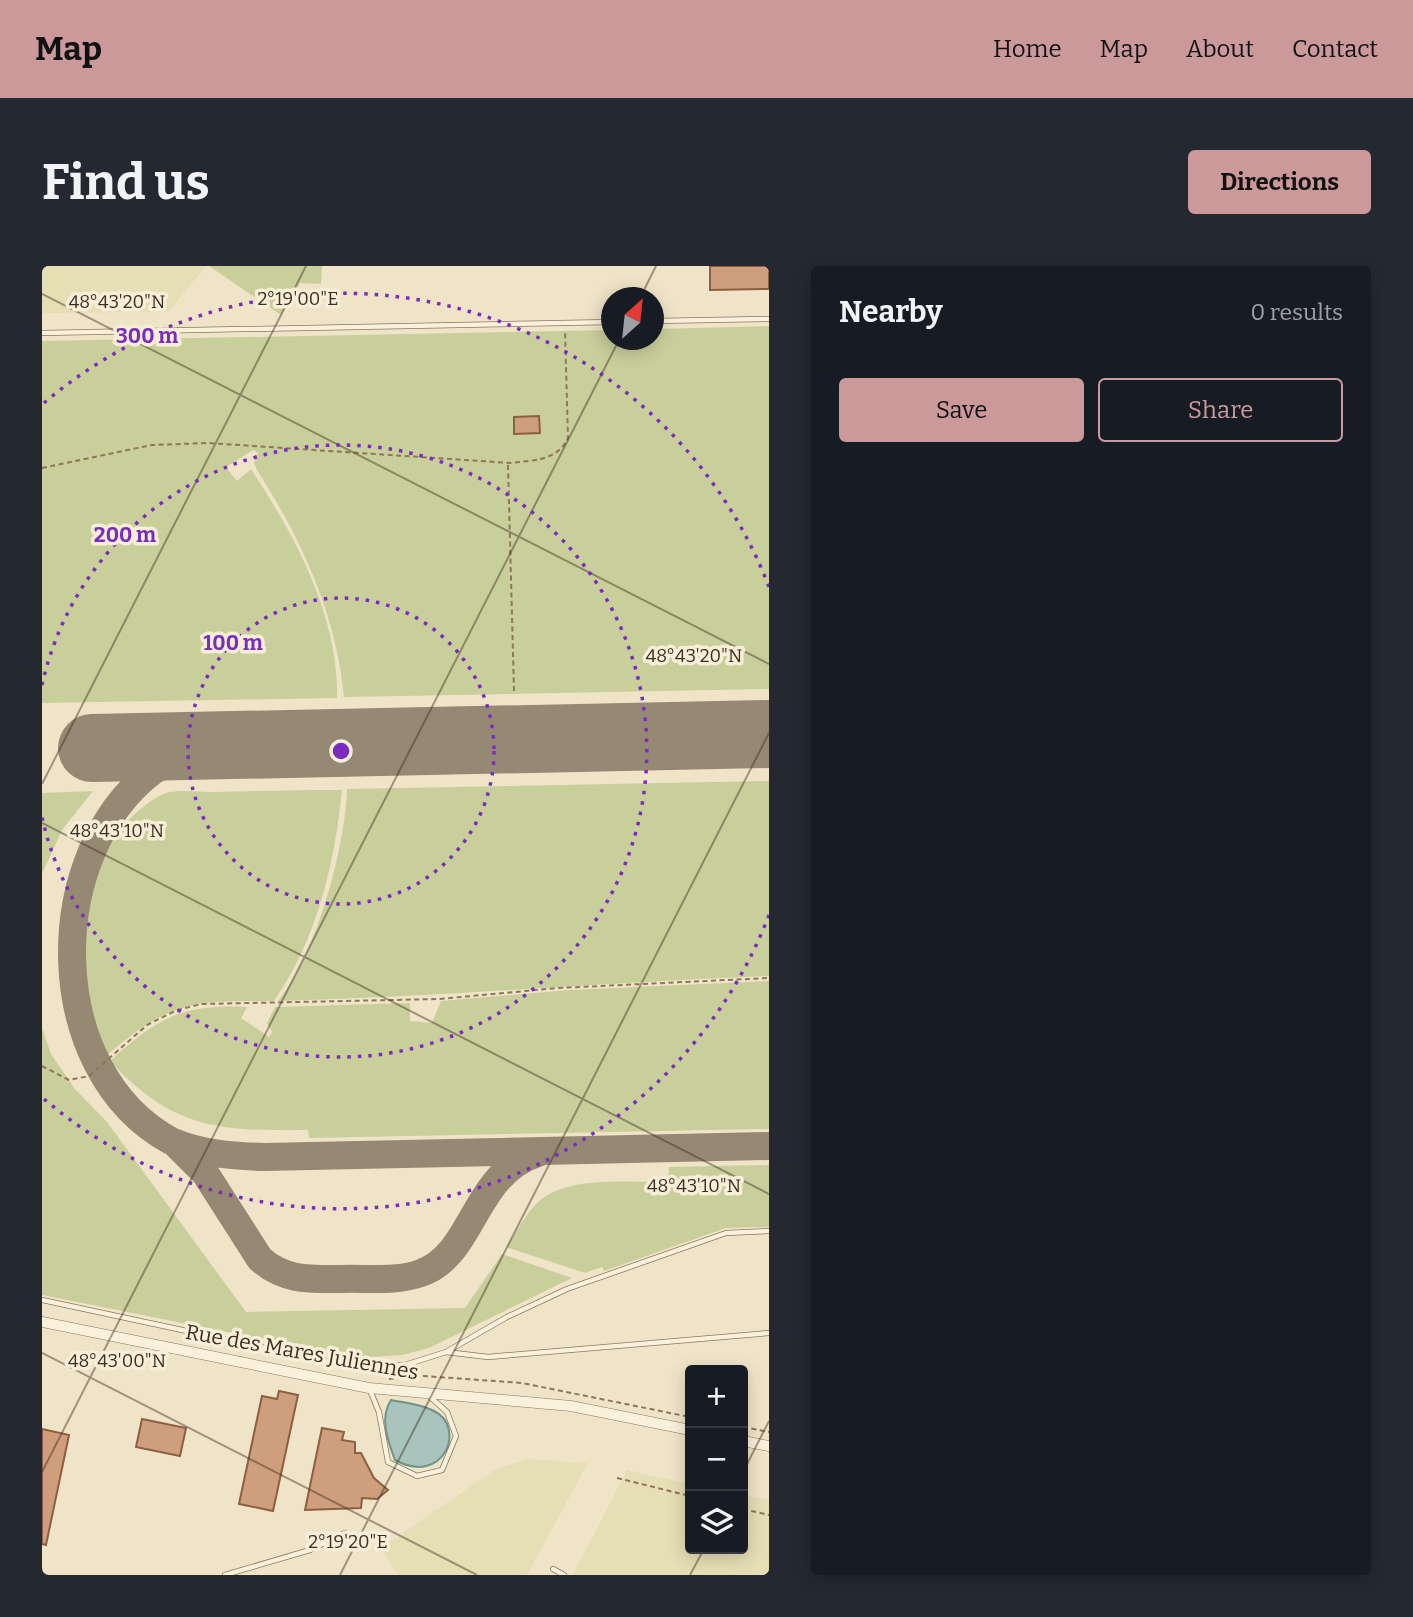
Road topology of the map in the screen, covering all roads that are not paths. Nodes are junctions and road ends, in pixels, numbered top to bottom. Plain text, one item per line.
1 (769, 319) edge
2 (664, 321) edge
3 (601, 322) edge
4 (42, 333) edge
5 (769, 1231) edge
6 (42, 1300) edge
7 (42, 1322) edge
8 (769, 1333) edge
9 (446, 1352) junction
10 (488, 1357) junction
11 (494, 1364) dead end
12 (369, 1388) junction
13 (428, 1395) junction
14 (685, 1429) edge
15 (748, 1442) edge
16 (769, 1446) edge
17 (345, 1532) dead end
18 (553, 1569) dead end
19 (225, 1575) edge
20 (564, 1575) edge

1 - 2 lane
3 - 4 lane
5 - 9 lane
6 - 9 lane
7 - 12 street, Rue des Mares Juliennes
8 - 10 lane
9 - 10 lane
10 - 11 lane
12 - 13 street, Rue des Mares Juliennes
12 - 13 lane
13 - 14 street, Rue des Mares Juliennes
15 - 16 street
17 - 19 lane
18 - 20 lane

